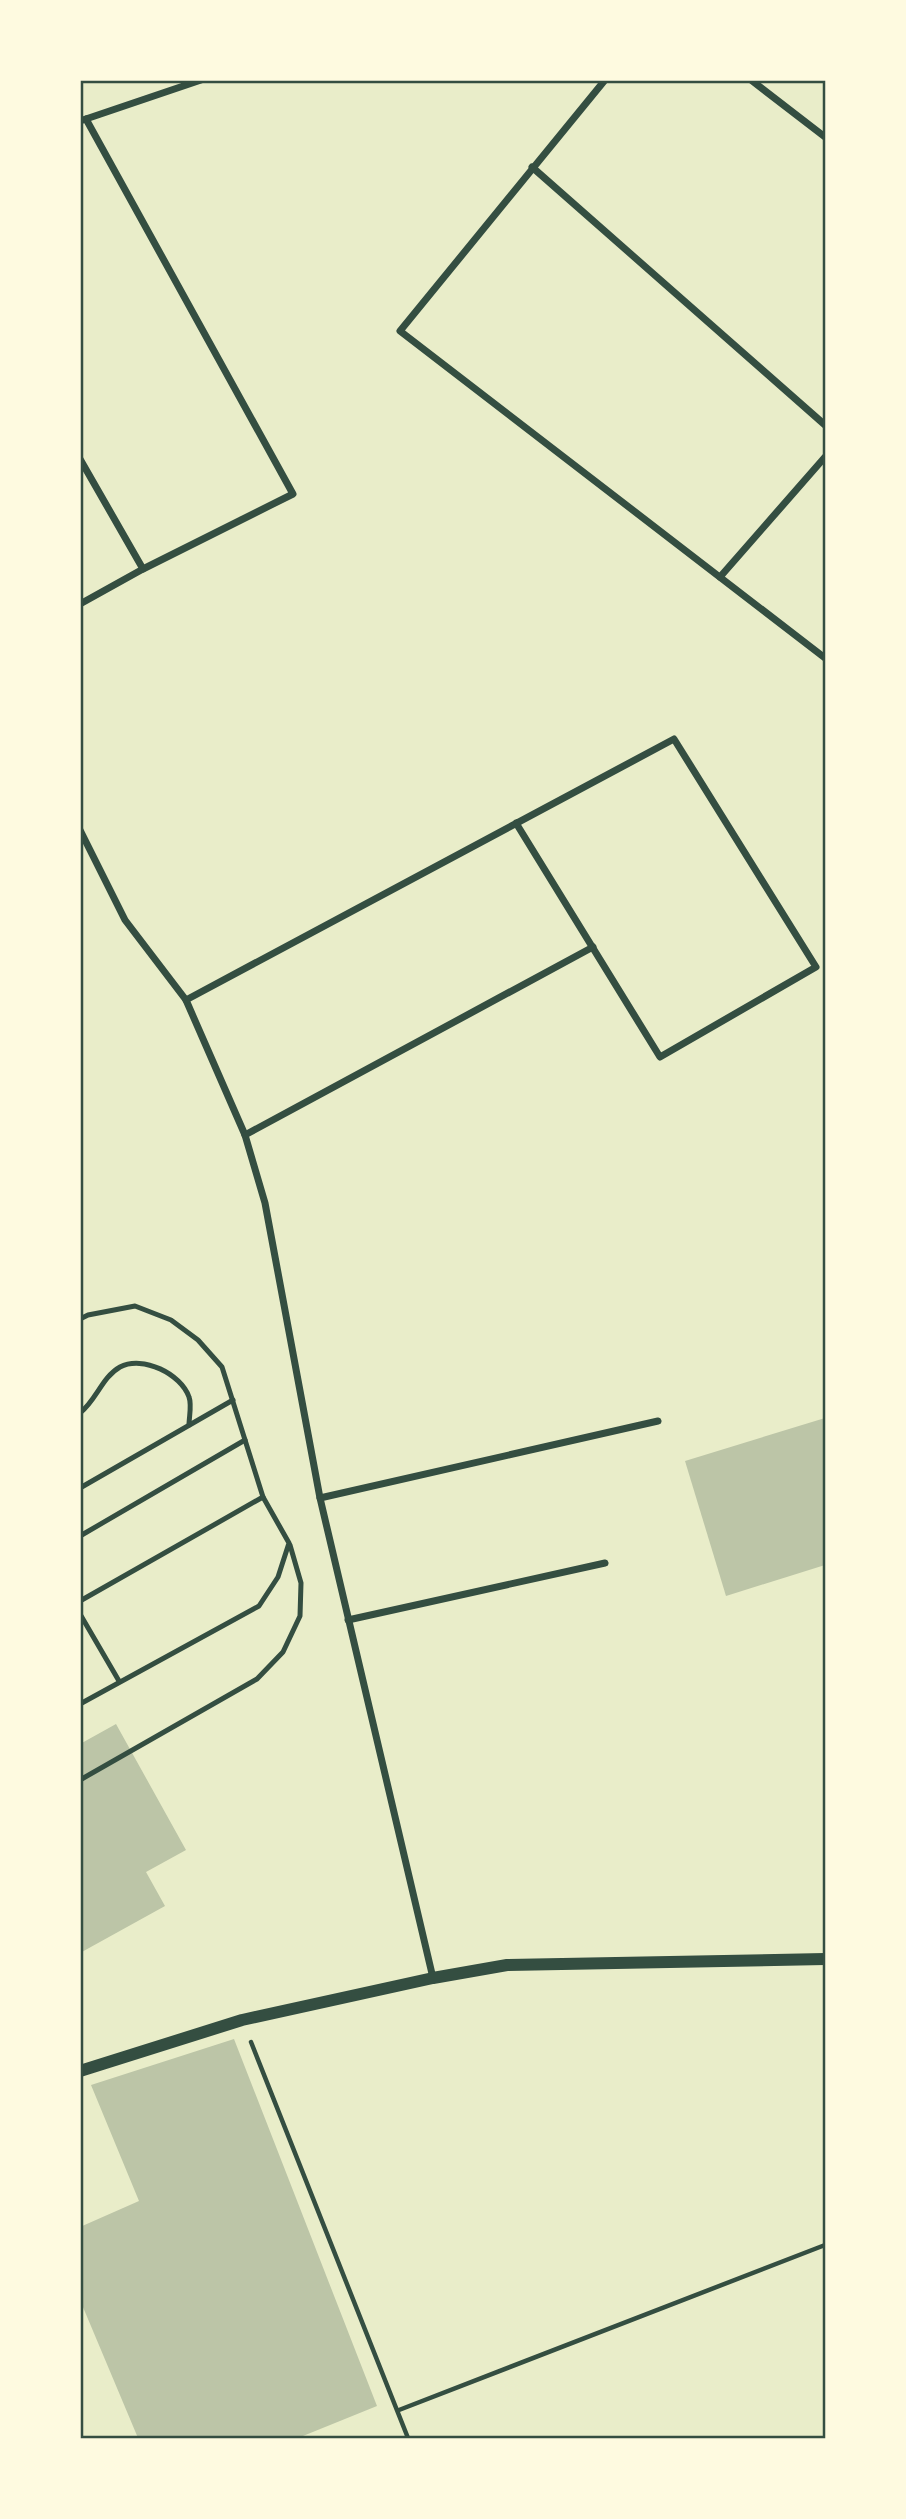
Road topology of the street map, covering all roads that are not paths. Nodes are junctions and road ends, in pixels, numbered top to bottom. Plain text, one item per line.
1 (201, 80) edge
2 (605, 80) edge
3 (751, 80) edge
4 (83, 120) edge
5 (825, 137) edge
6 (533, 167) junction
7 (825, 425) edge
8 (825, 457) edge
9 (80, 459) edge
10 (143, 569) junction
11 (720, 577) junction
12 (80, 604) edge
13 (825, 658) edge
14 (516, 822) junction
15 (80, 830) edge
16 (593, 947) junction
17 (186, 1000) junction
18 (245, 1135) junction
19 (80, 1319) edge
20 (233, 1399) junction
21 (80, 1413) edge
22 (658, 1421) dead end
23 (189, 1425) junction
24 (245, 1440) junction
25 (80, 1488) edge
26 (263, 1497) junction
27 (320, 1498) junction
28 (80, 1536) edge
29 (289, 1543) junction
30 (606, 1563) dead end
31 (80, 1601) edge
32 (80, 1614) edge
33 (348, 1620) junction
34 (119, 1681) junction
35 (80, 1704) edge
36 (80, 1780) edge
37 (825, 1959) edge
38 (433, 1978) junction
39 (80, 2071) edge

1 - 4 street
2 - 6 street
3 - 5 street
4 - 10 street
6 - 7 street
6 - 11 street
8 - 11 street
9 - 10 street
10 - 12 street
11 - 13 street
14 - 16 street
14 - 16 street
14 - 17 street
15 - 17 street
16 - 18 street
17 - 18 street
18 - 27 street
19 - 20 lane
20 - 23 lane
20 - 24 lane
21 - 23 lane
22 - 27 street
23 - 25 lane
24 - 26 lane
24 - 28 lane
26 - 29 lane
26 - 31 lane
27 - 33 street
29 - 34 lane
29 - 36 lane
30 - 33 street
32 - 34 lane
33 - 38 street
34 - 35 lane
37 - 38 street
38 - 39 street

